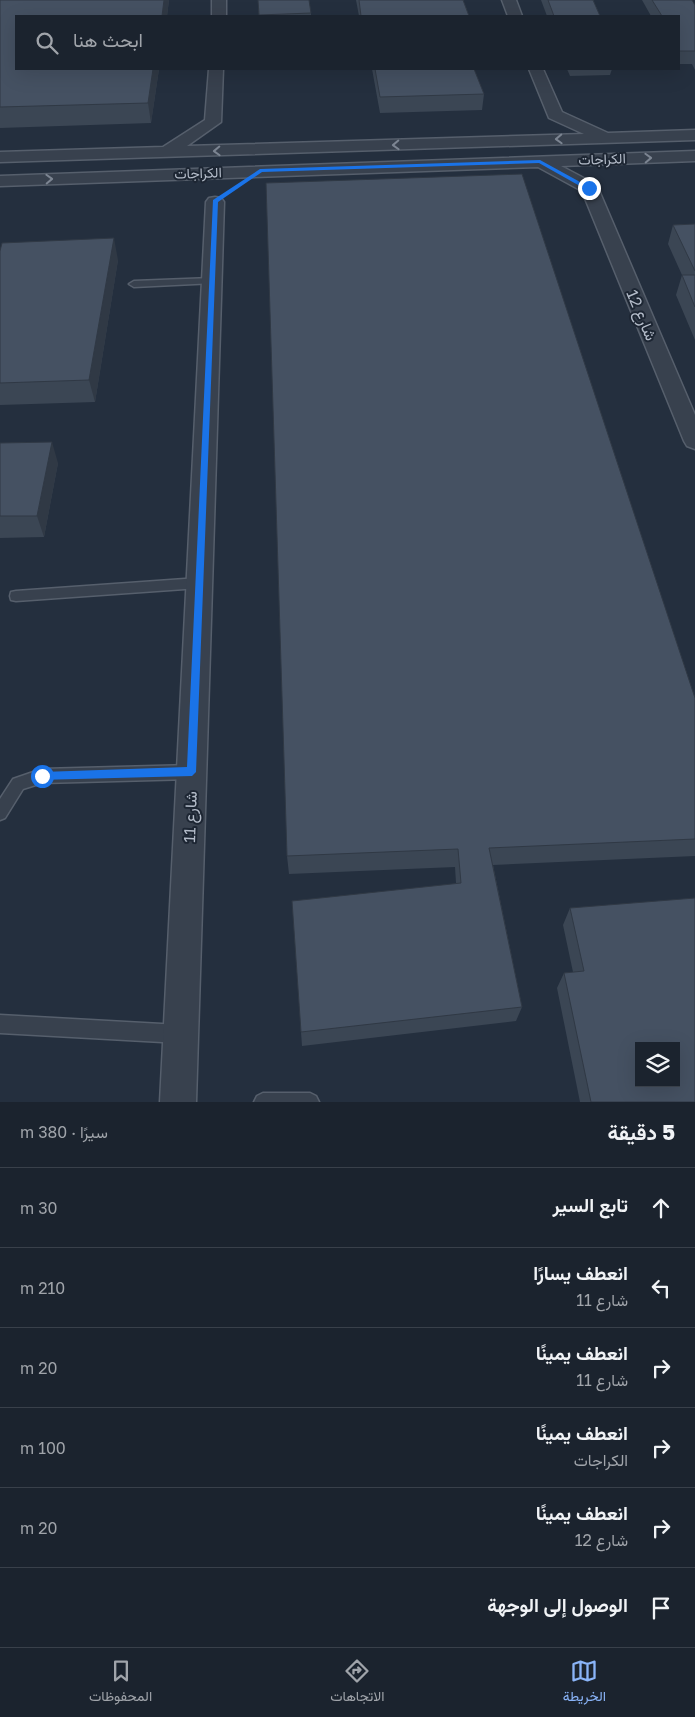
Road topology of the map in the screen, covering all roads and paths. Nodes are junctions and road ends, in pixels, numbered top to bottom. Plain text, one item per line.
1 (219, 0) edge
2 (508, 0) edge
3 (218, 15) edge
4 (515, 15) edge
5 (216, 70) edge
6 (536, 70) edge
7 (555, 115) junction
8 (213, 122) junction
9 (695, 134) edge
10 (607, 137) junction
11 (525, 140) junction
12 (257, 150) junction
13 (165, 153) junction
14 (0, 155) edge
15 (695, 156) edge
16 (616, 159) junction
17 (540, 161) junction
18 (260, 170) junction
19 (169, 174) junction
20 (0, 181) edge
21 (589, 188) junction
22 (215, 202) junction
23 (212, 281) junction
24 (134, 284) dead end
25 (695, 441) edge
26 (199, 583) junction
27 (16, 596) dead end
28 (192, 772) junction
29 (0, 813) edge
30 (0, 1024) edge
31 (180, 1034) junction
32 (178, 1102) edge
33 (263, 1102) edge
34 (310, 1102) edge

1 - 3 street
2 - 4 street
5 - 8 street
6 - 7 street
7 - 10 street
7 - 11 street
8 - 12 street
8 - 13 street
9 - 10 street, الكراجات
10 -> 11 street, الكراجات
11 -> 12 street, الكراجات
12 -> 13 street, الكراجات
13 - 14 street, الكراجات
16 -> 15 street, الكراجات
16 - 17 street, الكراجات
16 - 21 street
17 - 18 street, الكراجات
17 - 21 street
18 - 19 street, الكراجات
18 - 22 street
20 -> 19 street, الكراجات
19 - 22 street
21 - 25 street, شارع 12
22 - 23 street, شارع 11
23 - 24 lane
23 - 26 street, شارع 11
26 - 27 lane
26 - 28 street, شارع 11
28 - 29 lane
28 - 31 street, شارع 11
30 - 31 lane
31 - 32 street, شارع 11
33 - 34 lane

